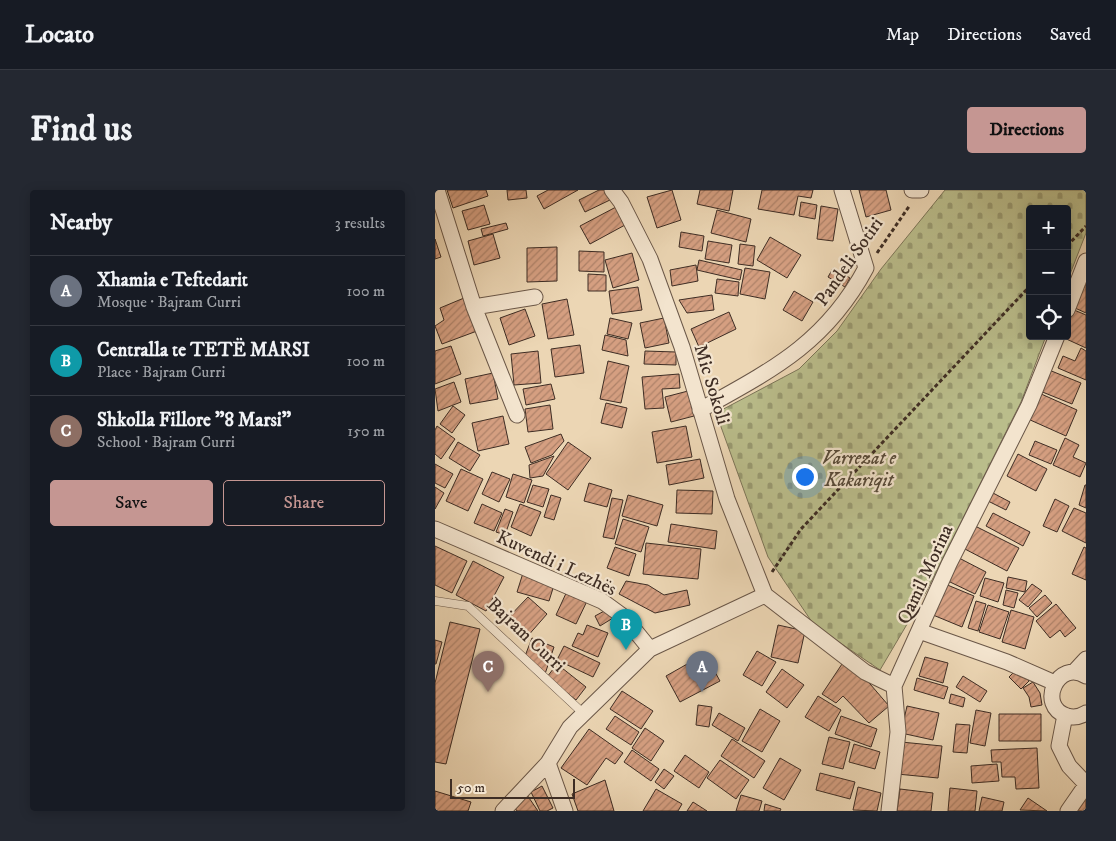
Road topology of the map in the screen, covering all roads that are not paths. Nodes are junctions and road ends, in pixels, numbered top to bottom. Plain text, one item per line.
1 (437, 190) edge
2 (612, 190) edge
3 (842, 190) edge
4 (912, 190) edge
5 (920, 190) edge
6 (1086, 261) edge
7 (535, 297) dead end
8 (1071, 300) edge
9 (474, 306) junction
10 (1055, 340) edge
11 (700, 410) junction
12 (517, 415) dead end
13 (435, 529) edge
14 (764, 591) junction
15 (435, 601) edge
16 (919, 631) junction
17 (650, 649) junction
18 (1086, 659) edge
19 (1080, 674) edge
20 (1055, 683) junction
21 (894, 686) junction
22 (1086, 713) edge
23 (584, 714) junction
24 (1065, 715) junction
25 (548, 763) junction
26 (1086, 784) edge
27 (503, 811) edge
28 (565, 811) edge
29 (889, 811) edge
30 (1068, 811) edge

1 - 9 street
2 - 11 street, Mic Sokoli
3 - 11 street, Pandeli Sotiri
4 - 5 street
6 - 8 street
7 - 9 street
9 - 12 street
10 - 16 street, Qamil Morina
11 - 14 street, Mic Sokoli
13 - 17 street, Kuvendi i Lezhës
14 - 17 street
14 - 21 street
15 - 23 lane, Bajram Curri
16 - 20 street
16 - 21 street, Qamil Morina
17 - 23 street
18 - 19 street
19 - 20 street
20 - 24 street
21 - 29 street
22 - 24 street
23 - 25 street
24 - 26 street
25 - 27 street
25 - 28 street
26 - 30 street

